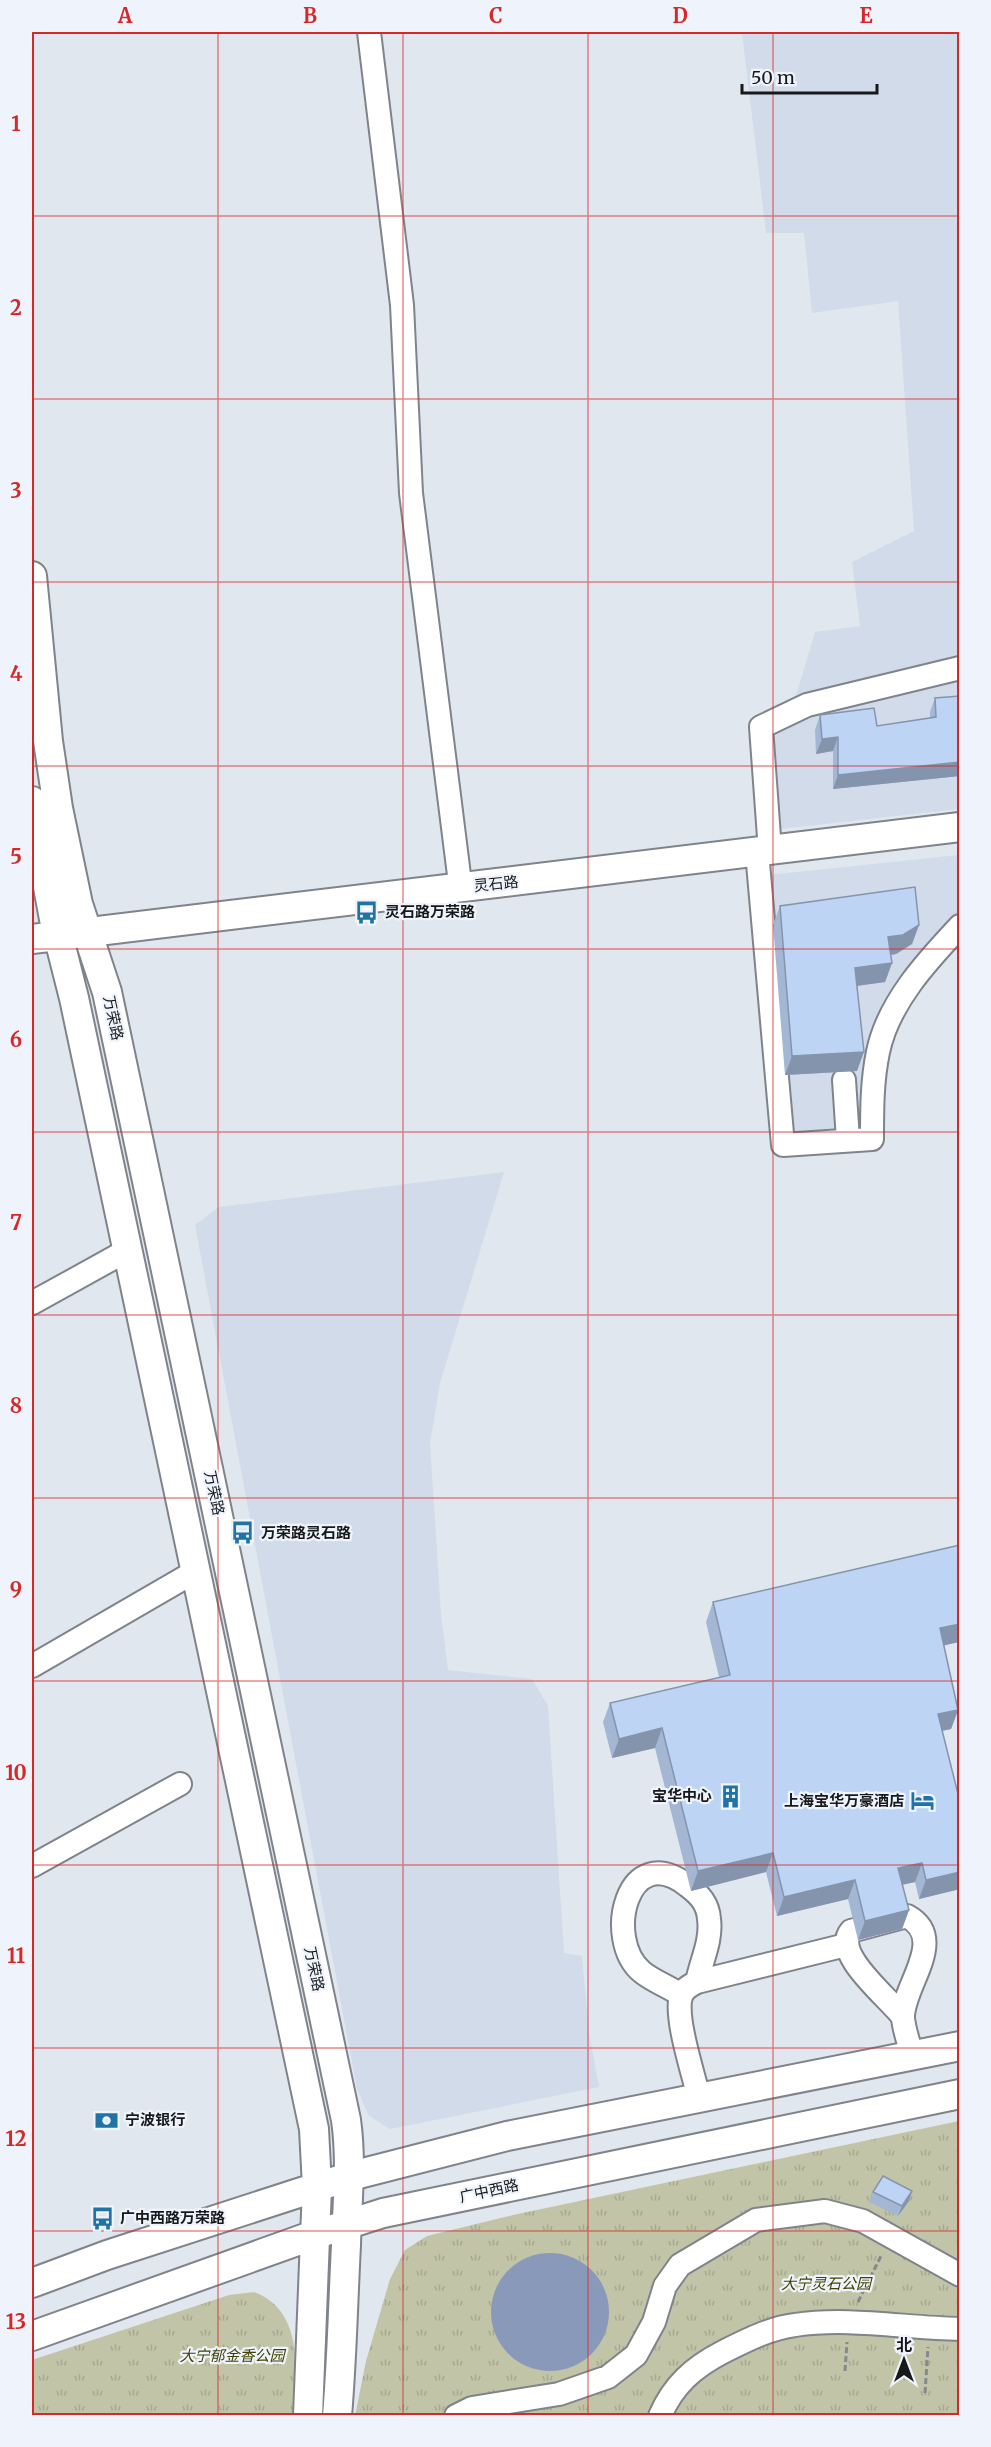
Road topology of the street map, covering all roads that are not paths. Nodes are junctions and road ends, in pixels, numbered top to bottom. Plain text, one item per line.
1 (369, 32) edge
2 (32, 576) edge
3 (960, 668) edge
4 (32, 801) edge
5 (960, 814) edge
6 (960, 827) edge
7 (763, 845) junction
8 (459, 875) junction
9 (86, 924) junction
10 (960, 926) edge
11 (44, 929) edge
12 (844, 1080) dead end
13 (848, 1140) junction
14 (128, 1250) junction
15 (32, 1303) edge
16 (196, 1571) junction
17 (32, 1666) edge
18 (180, 1784) dead end
19 (32, 1866) edge
20 (846, 1945) junction
21 (689, 1988) junction
22 (903, 2017) junction
23 (960, 2046) edge
24 (912, 2055) junction
25 (960, 2094) edge
26 (699, 2098) junction
27 (351, 2176) junction
28 (318, 2187) junction
29 (346, 2224) junction
30 (314, 2235) junction
31 (958, 2276) edge
32 (32, 2283) edge
33 (960, 2329) edge
34 (32, 2336) edge
35 (308, 2415) edge
36 (337, 2415) edge
37 (456, 2415) edge
38 (660, 2415) edge

1 - 8 street
2 - 9 main road, 万荣路
3 - 7 street
4 - 11 main road
5 - 7 main road, 灵石路
6 - 7 main road, 灵石路
7 - 8 main road, 灵石路
7 - 9 main road, 灵石路
7 - 13 street
8 - 9 main road, 灵石路
9 - 11 main road, 灵石路
9 - 27 main road, 万荣路
10 - 13 street
11 - 14 main road
12 - 13 street
14 - 15 street
14 - 16 main road
16 - 17 street
16 - 28 main road
18 - 19 street
20 - 21 street
20 - 22 street
20 - 22 street
21 - 21 street
21 - 26 street
22 - 24 street
23 - 24 main road
24 - 26 main road
25 - 29 main road, 广中西路
26 - 27 main road
27 - 28 main road
27 - 29 main road, 万荣路
28 - 30 main road
28 - 32 main road
29 - 30 main road, 广中西路
29 - 36 main road, 万荣路
30 - 34 main road, 广中西路
30 - 35 main road
31 - 37 street
33 - 38 street

